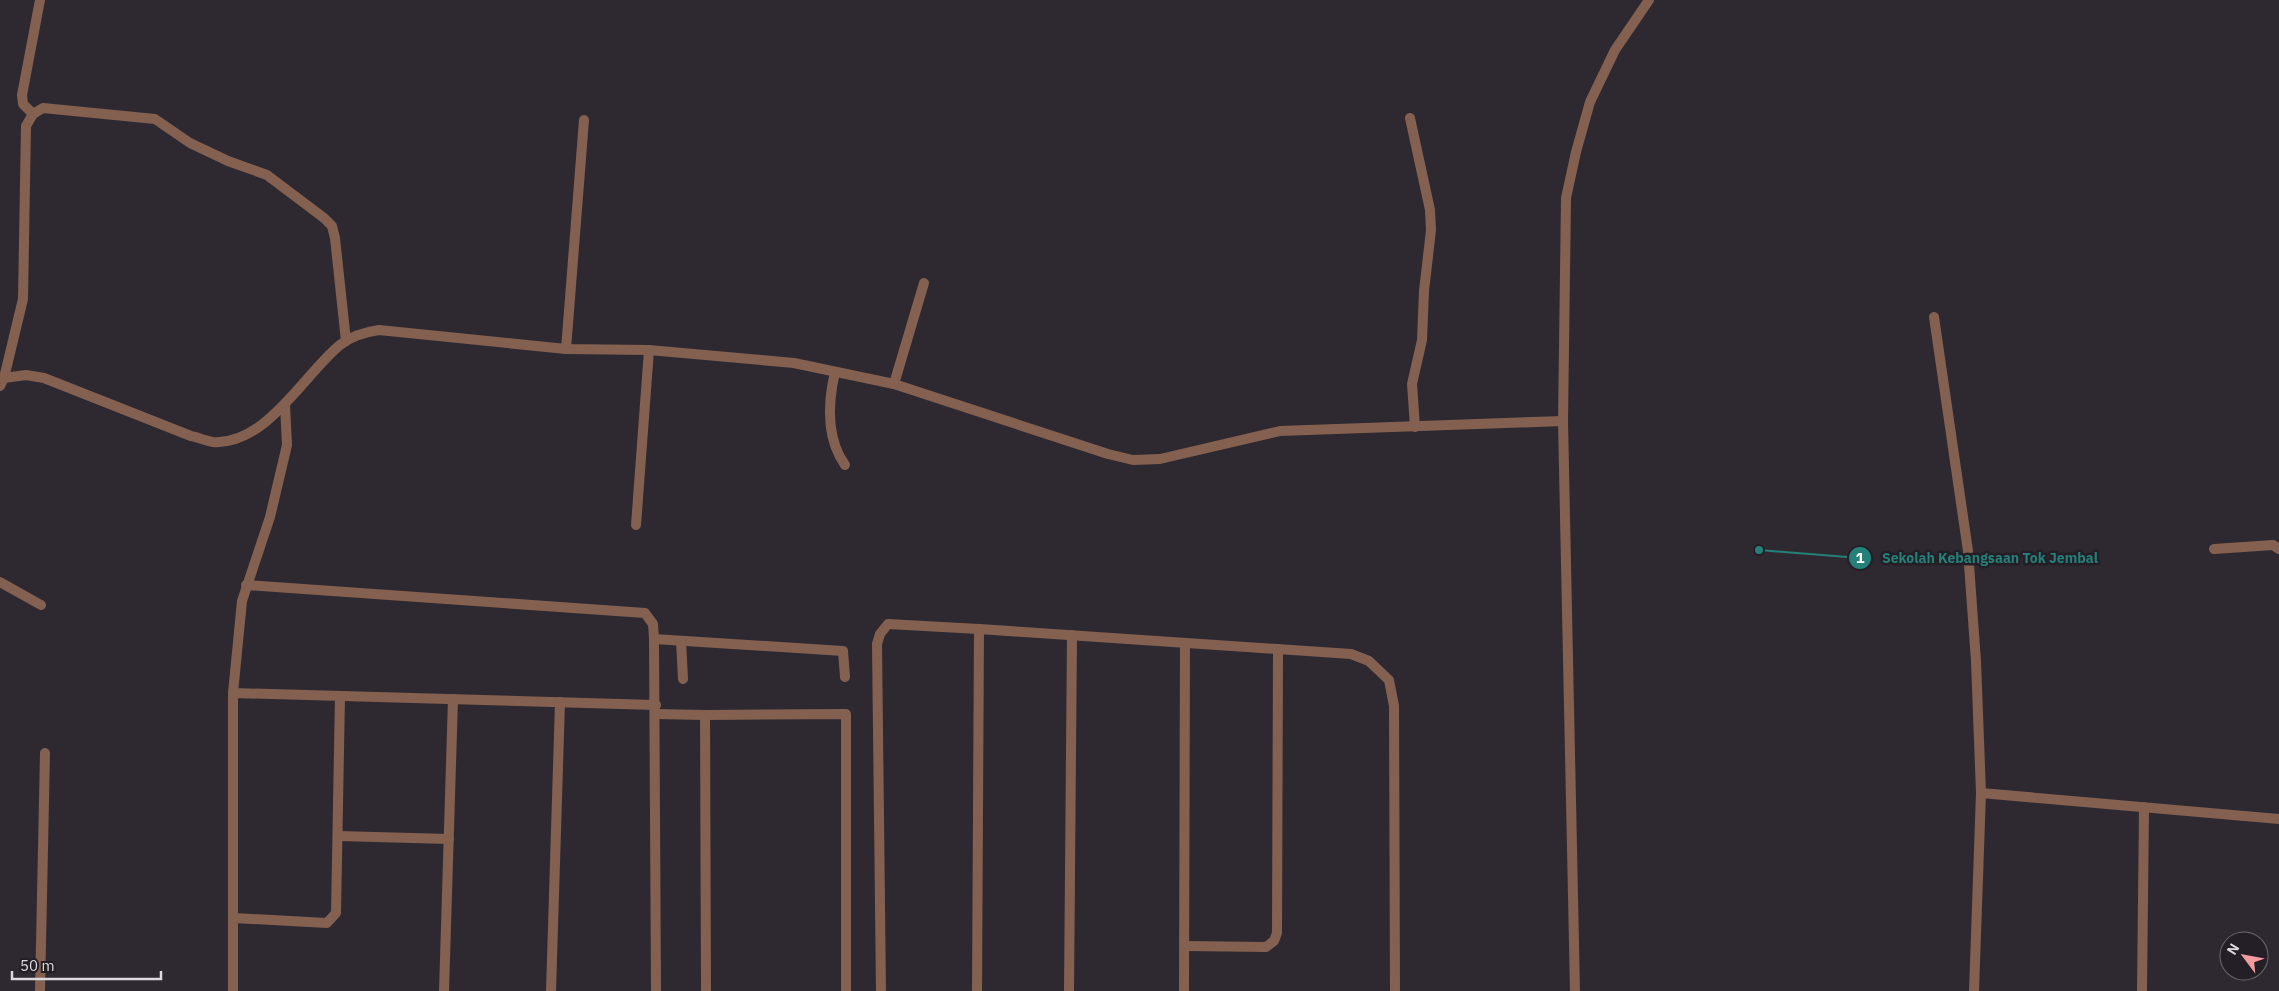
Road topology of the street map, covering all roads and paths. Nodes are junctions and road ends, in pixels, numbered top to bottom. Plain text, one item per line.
1 (40, 0) edge
2 (1649, 0) edge
3 (33, 114) junction
4 (1410, 118) dead end
5 (584, 120) dead end
6 (924, 283) dead end
7 (1934, 317) dead end
8 (346, 341) junction
9 (566, 349) junction
10 (649, 350) junction
11 (835, 372) junction
12 (2, 382) edge
13 (894, 384) junction
14 (285, 405) junction
15 (1563, 421) junction
16 (1415, 428) junction
17 (845, 465) dead end
18 (636, 525) dead end
19 (2214, 549) dead end
20 (2279, 549) edge
21 (0, 582) edge
22 (246, 585) junction
23 (41, 605) dead end
24 (979, 629) junction
25 (1072, 636) junction
26 (654, 639) junction
27 (681, 641) junction
28 (1185, 644) junction
29 (1278, 649) junction
30 (845, 677) dead end
31 (683, 678) dead end
32 (233, 693) junction
33 (340, 696) junction
34 (453, 699) junction
35 (560, 702) junction
36 (656, 709) junction
37 (705, 715) junction
38 (45, 753) dead end
39 (1981, 793) junction
40 (2144, 807) junction
41 (2279, 819) edge
42 (338, 836) junction
43 (449, 839) junction
44 (233, 918) junction
45 (1184, 946) junction
46 (40, 991) edge
47 (233, 991) edge
48 (444, 991) edge
49 (551, 991) edge
50 (656, 991) edge
51 (706, 991) edge
52 (846, 991) edge
53 (881, 991) edge
54 (977, 991) edge
55 (1069, 991) edge
56 (1184, 991) edge
57 (1395, 991) edge
58 (1575, 991) edge
59 (1974, 991) edge
60 (2142, 991) edge

1 - 3 street
2 - 15 street
3 - 8 street
3 - 12 street
4 - 16 street
5 - 9 street
6 - 13 street
7 - 39 street
8 - 9 street
8 - 14 street
9 - 10 street
10 - 11 street
10 - 18 street
11 - 13 street
11 - 17 street
12 - 14 street
13 - 16 street
14 - 22 street
15 - 16 street
15 - 58 street
19 - 20 street
21 - 23 street
22 - 26 street
22 - 32 street
24 - 25 street
24 - 53 street
24 - 54 street
25 - 28 street
25 - 55 street
26 - 27 street
26 - 36 street
27 - 30 street
27 - 31 street
28 - 29 street
28 - 45 street
29 - 45 street
29 - 57 street
32 - 33 street
32 - 44 street
33 - 34 street
33 - 42 street
34 - 35 street
34 - 43 street
35 - 36 street
35 - 49 street
36 - 37 street
36 - 50 street
37 - 51 street
37 - 52 street
38 - 46 street
39 - 40 street
39 - 59 street
40 - 41 street
40 - 60 street
42 - 43 street
42 - 44 street
43 - 48 street
44 - 47 street
45 - 56 street

